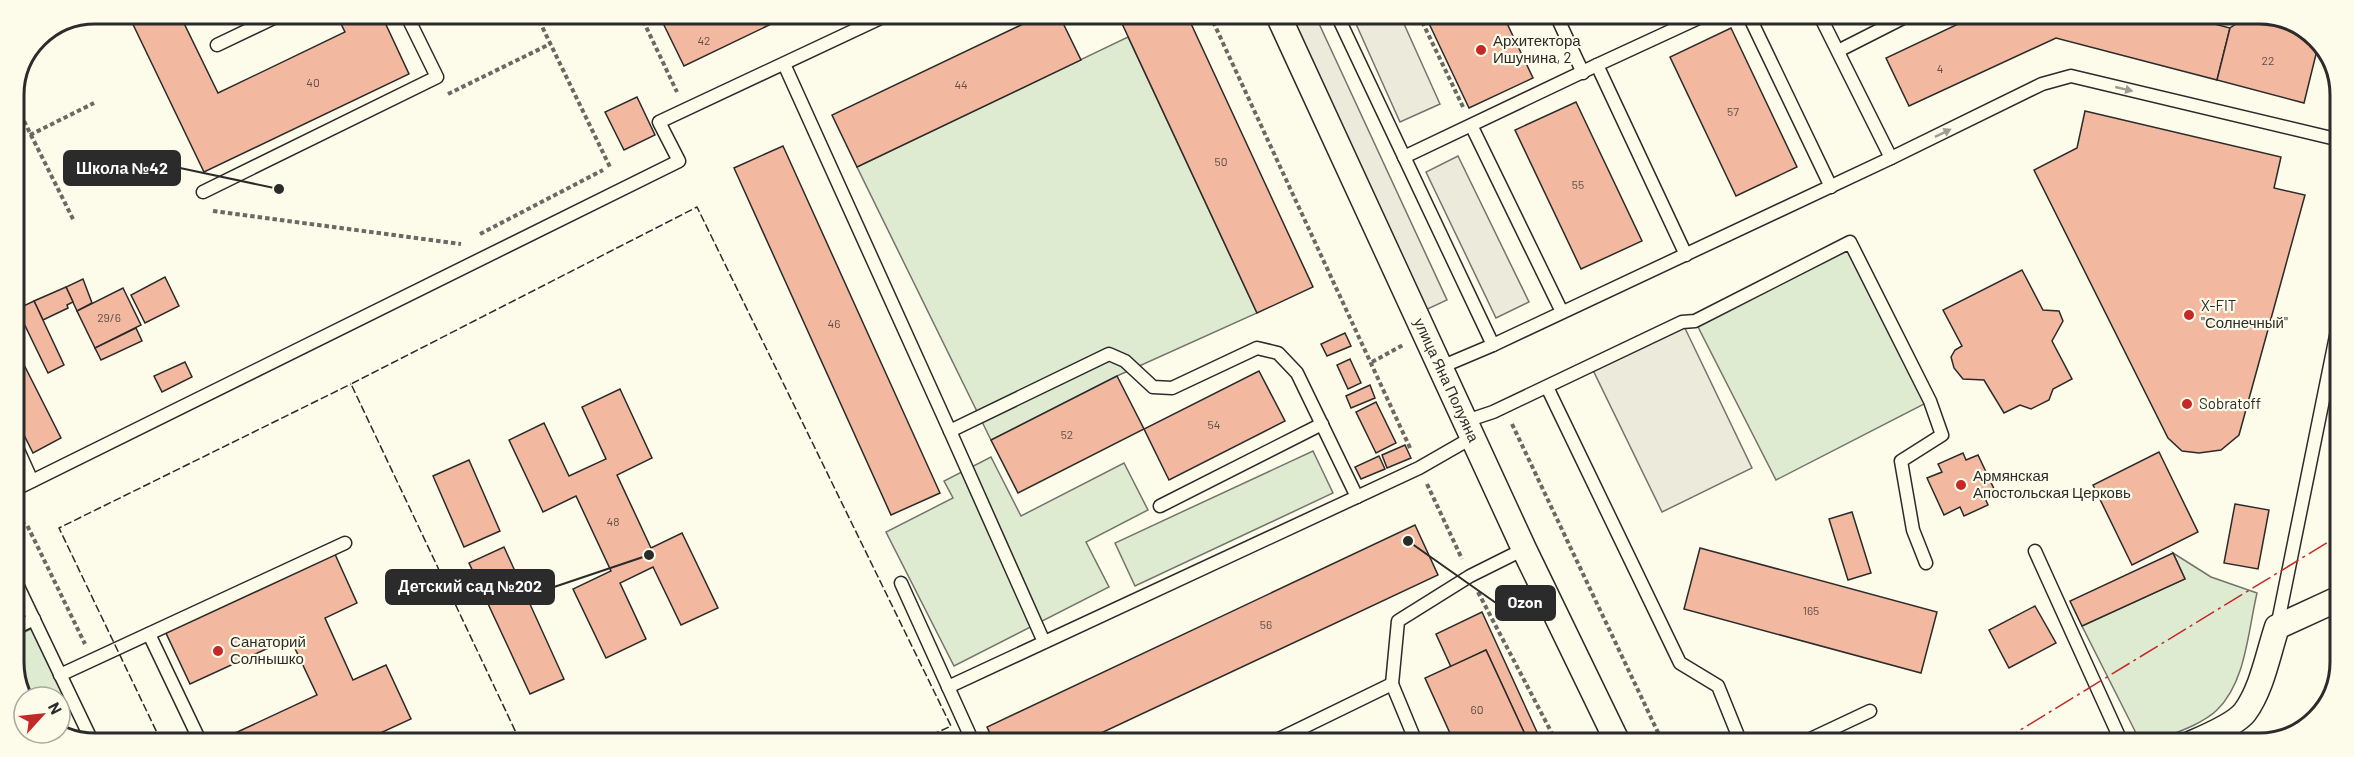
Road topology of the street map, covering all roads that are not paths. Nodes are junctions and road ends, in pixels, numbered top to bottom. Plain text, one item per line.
1 (261, 24) edge
2 (411, 24) edge
3 (868, 24) edge
4 (1282, 24) edge
5 (1340, 24) edge
6 (1560, 24) edge
7 (1686, 24) edge
8 (1753, 24) edge
9 (1824, 24) edge
10 (1891, 24) edge
11 (217, 45) dead end
12 (1838, 51) junction
13 (784, 64) junction
14 (1598, 65) junction
15 (1583, 73) junction
16 (1472, 127) junction
17 (2330, 138) edge
18 (1404, 157) junction
19 (1891, 159) junction
20 (1831, 187) junction
21 (203, 192) dead end
22 (1686, 255) junction
23 (1562, 312) junction
24 (1493, 345) junction
25 (2330, 365) edge
26 (1441, 367) junction
27 (1547, 387) junction
28 (1322, 424) junction
29 (1469, 429) junction
30 (950, 431) junction
31 (24, 463) edge
32 (32, 481) junction
33 (24, 485) edge
34 (1357, 497) junction
35 (1160, 506) dead end
36 (345, 543) dead end
37 (1524, 549) junction
38 (2035, 550) dead end
39 (1926, 563) dead end
40 (901, 583) dead end
41 (24, 598) edge
42 (2330, 603) edge
43 (34, 619) junction
44 (24, 624) edge
45 (2277, 627) junction
46 (149, 634) junction
47 (1044, 642) junction
48 (60, 675) junction
49 (1392, 684) junction
50 (948, 687) junction
51 (1870, 711) dead end
52 (88, 732) edge
53 (196, 733) edge
54 (969, 733) edge
55 (1291, 733) edge
56 (1412, 733) edge
57 (1613, 733) edge
58 (1737, 733) edge
59 (1823, 733) edge
60 (2117, 733) edge
61 (2213, 733) edge

1 - 11 lane
2 - 21 lane
3 - 13 lane
4 - 26 street, улица Яна Полуяна
5 - 18 lane
6 - 15 lane
7 - 14 lane
8 - 20 lane
9 - 12 lane
10 - 12 lane
12 - 19 lane
13 - 30 lane
13 - 32 lane
14 - 15 lane
14 - 22 lane
15 - 16 lane
16 - 18 lane
16 - 23 lane
19 -> 17 lane
18 - 24 lane
19 - 20 lane
20 - 22 lane
22 - 23 lane
23 - 24 lane
24 - 26 lane
25 - 45 lane
26 - 29 street, улица Яна Полуяна
27 - 29 lane
27 - 39 lane
27 - 58 lane
28 - 30 lane
28 - 34 lane
28 - 35 lane
29 - 34 lane
29 - 37 street, улица Яна Полуяна
30 - 47 lane
31 - 32 lane
32 - 33 lane
34 - 47 lane
36 - 46 lane
37 - 49 lane
37 - 57 street, улица Яна Полуяна
38 - 60 lane
40 - 50 lane
41 - 43 lane
42 - 45 street
43 - 44 lane
43 - 48 lane
45 - 61 street
46 - 48 lane
46 - 53 lane
47 - 50 lane
48 - 52 lane
49 - 55 lane
49 - 56 lane
50 - 54 lane
51 - 59 lane

